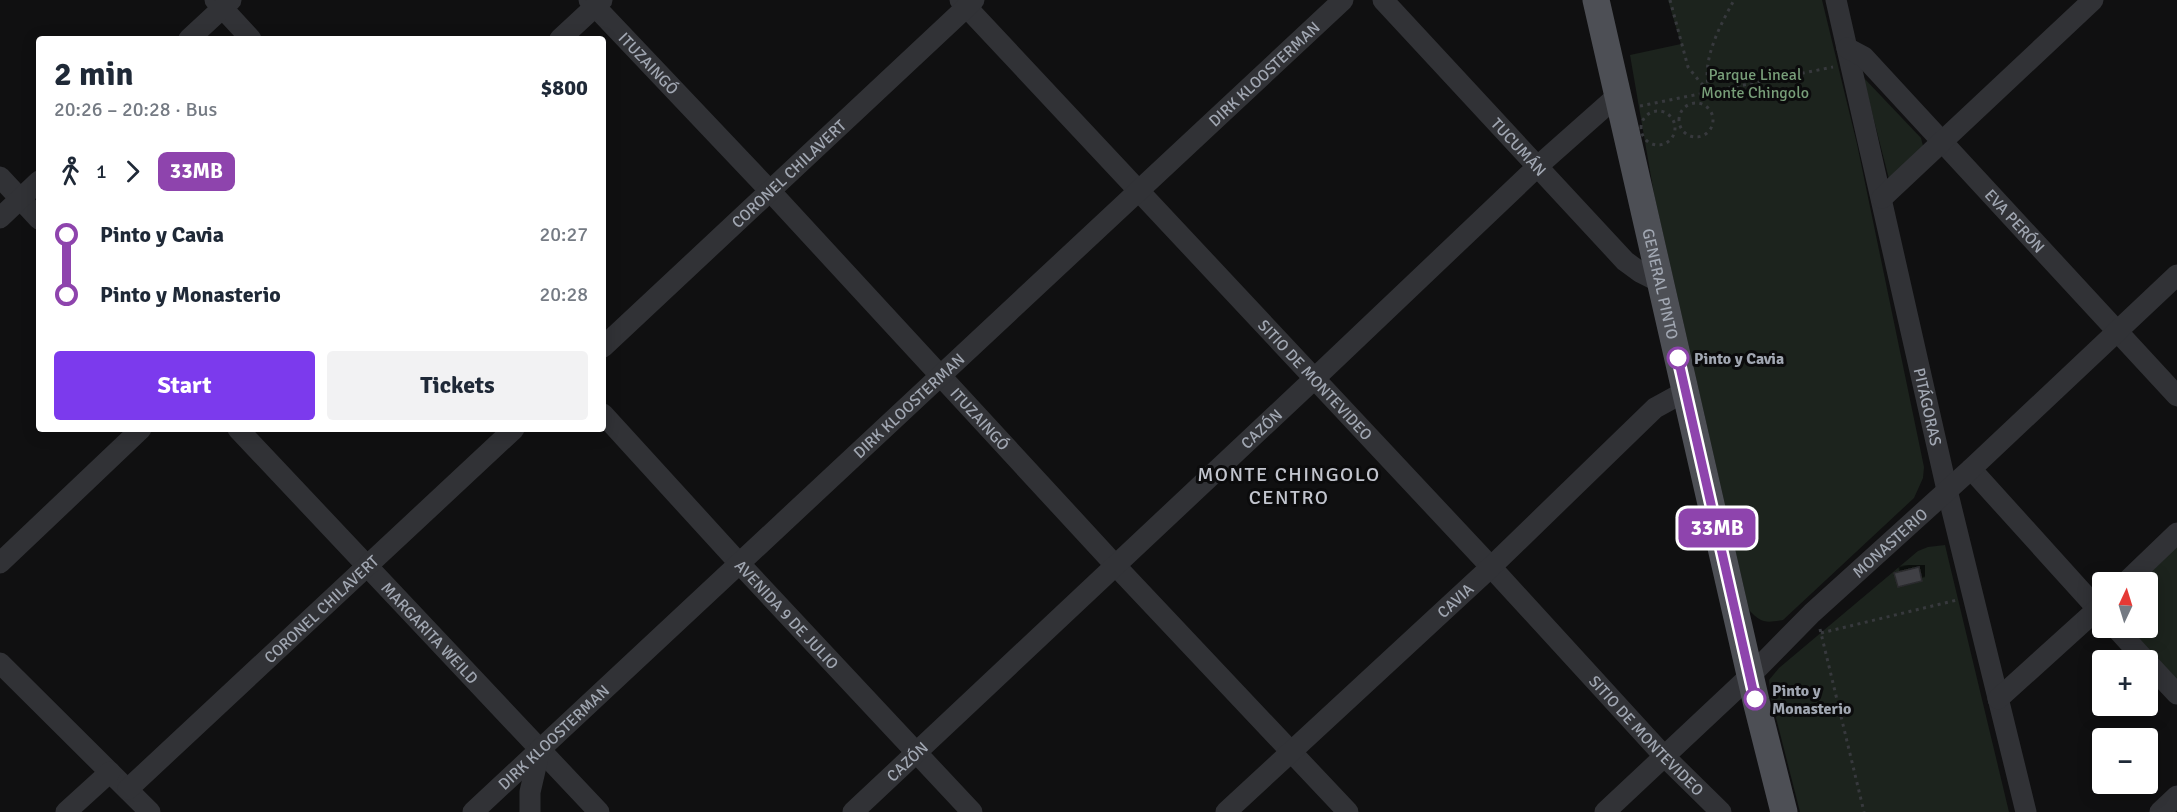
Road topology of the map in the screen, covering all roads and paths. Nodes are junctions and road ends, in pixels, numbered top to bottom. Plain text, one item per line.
1 (1343, 0) edge
2 (1383, 0) edge
3 (1596, 0) edge
4 (1670, 0) edge
5 (1734, 0) edge
6 (1836, 0) edge
7 (2093, 0) edge
8 (595, 2) edge
9 (967, 2) edge
10 (223, 3) edge
11 (192, 36) edge
12 (249, 36) edge
13 (564, 36) edge
14 (1849, 56) junction
15 (1710, 92) junction
16 (1689, 96) junction
17 (1619, 103) junction
18 (1690, 104) junction
19 (1677, 123) junction
20 (1941, 142) junction
21 (1538, 166) junction
22 (0, 177) edge
23 (36, 184) edge
24 (1138, 191) junction
25 (771, 192) junction
26 (1882, 198) junction
27 (20, 199) junction
28 (36, 216) edge
29 (0, 218) edge
30 (2177, 275) edge
31 (1662, 283) junction
32 (2117, 331) junction
33 (606, 344) edge
34 (940, 375) junction
35 (1314, 379) junction
36 (1686, 391) junction
37 (2177, 396) edge
38 (606, 417) edge
39 (138, 432) edge
40 (241, 432) edge
41 (511, 432) edge
42 (1971, 469) junction
43 (1947, 490) junction
44 (2177, 533) edge
45 (0, 563) edge
46 (739, 563) junction
47 (1114, 565) junction
48 (366, 566) junction
49 (1491, 567) junction
50 (2136, 572) edge
51 (1962, 599) dead end
52 (2092, 599) edge
53 (2092, 617) edge
54 (1820, 627) dead end
55 (1821, 633) junction
56 (2125, 638) edge
57 (2136, 650) edge
58 (0, 663) edge
59 (2158, 674) edge
60 (1751, 675) junction
61 (2177, 694) edge
62 (1998, 699) junction
63 (540, 749) junction
64 (916, 751) junction
65 (1290, 751) junction
66 (1664, 756) junction
67 (110, 772) junction
68 (128, 789) junction
69 (2177, 796) edge
70 (66, 812) edge
71 (150, 812) edge
72 (473, 812) edge
73 (530, 812) edge
74 (599, 812) edge
75 (853, 812) edge
76 (972, 812) edge
77 (1226, 812) edge
78 (1348, 812) edge
79 (1605, 812) edge
80 (1721, 812) edge
81 (1784, 812) edge
82 (1864, 812) edge
83 (2026, 812) edge
84 (2160, 812) edge

1 - 24 street, DIRK KLOOSTERMAN
2 - 21 street, TUCUMÁN
3 - 17 main road, GENERAL PINTO
4 - 15 path
5 - 15 path
6 - 14 street, PITÁGORAS
7 - 20 street
8 - 13 street
8 - 25 street, ITUZAINGÓ
9 - 24 street, SITIO DE MONTEVIDEO
9 - 25 street, CORONEL CHILAVERT
10 - 11 street
10 - 12 street
14 - 15 path
14 - 20 street, EVA PERÓN
14 - 26 street, PITÁGORAS
15 - 16 path
16 - 17 path
16 - 18 path
17 - 21 street, CAZÓN
17 - 31 main road, GENERAL PINTO
18 - 19 path
18 - 19 path
19 - 19 path
20 - 26 street
20 - 32 street, EVA PERÓN
21 - 31 street, TUCUMÁN
21 - 35 street, CAZÓN
22 - 27 street
23 - 27 street
24 - 34 street, DIRK KLOOSTERMAN
24 - 35 street, SITIO DE MONTEVIDEO
25 - 33 street, CORONEL CHILAVERT
25 - 34 street, ITUZAINGÓ
26 - 43 street, PITÁGORAS
27 - 28 street
27 - 29 street
30 - 32 street, MONASTERIO
31 - 36 main road, GENERAL PINTO
32 - 37 street, EVA PERÓN
32 - 42 street, MONASTERIO
34 - 46 street, DIRK KLOOSTERMAN
34 - 47 street, ITUZAINGÓ
35 - 47 street, CAZÓN
35 - 49 street, SITIO DE MONTEVIDEO
36 - 49 street, CAVIA
36 - 60 main road, GENERAL PINTO
38 - 46 street, AVENIDA 9 DE JULIO
39 - 45 street
40 - 48 street, MARGARITA WEILD
41 - 48 street, CORONEL CHILAVERT
42 - 43 street, MONASTERIO
42 - 52 street
43 - 60 street, MONASTERIO
43 - 62 street, PITÁGORAS
44 - 50 street
46 - 63 street, DIRK KLOOSTERMAN
46 - 64 street, AVENIDA 9 DE JULIO
47 - 64 street, CAZÓN
47 - 65 street, ITUZAINGÓ
48 - 63 street, MARGARITA WEILD
48 - 68 street, CORONEL CHILAVERT
49 - 65 street, CAVIA
49 - 66 street, SITIO DE MONTEVIDEO
51 - 55 path
53 - 62 street
54 - 55 path
55 - 82 path
56 - 57 street
58 - 67 street
59 - 61 street
60 - 66 street, MONASTERIO
60 - 81 main road, GENERAL PINTO
62 - 83 street, PITÁGORAS
63 - 72 street, DIRK KLOOSTERMAN
63 - 73 street
63 - 74 street, MARGARITA WEILD
64 - 75 street, CAZÓN
64 - 76 street, AVENIDA 9 DE JULIO
65 - 77 street, CAVIA
65 - 78 street, ITUZAINGÓ
66 - 79 street, MONASTERIO
66 - 80 street, SITIO DE MONTEVIDEO
67 - 68 street
67 - 70 street
68 - 71 street
69 - 84 street

